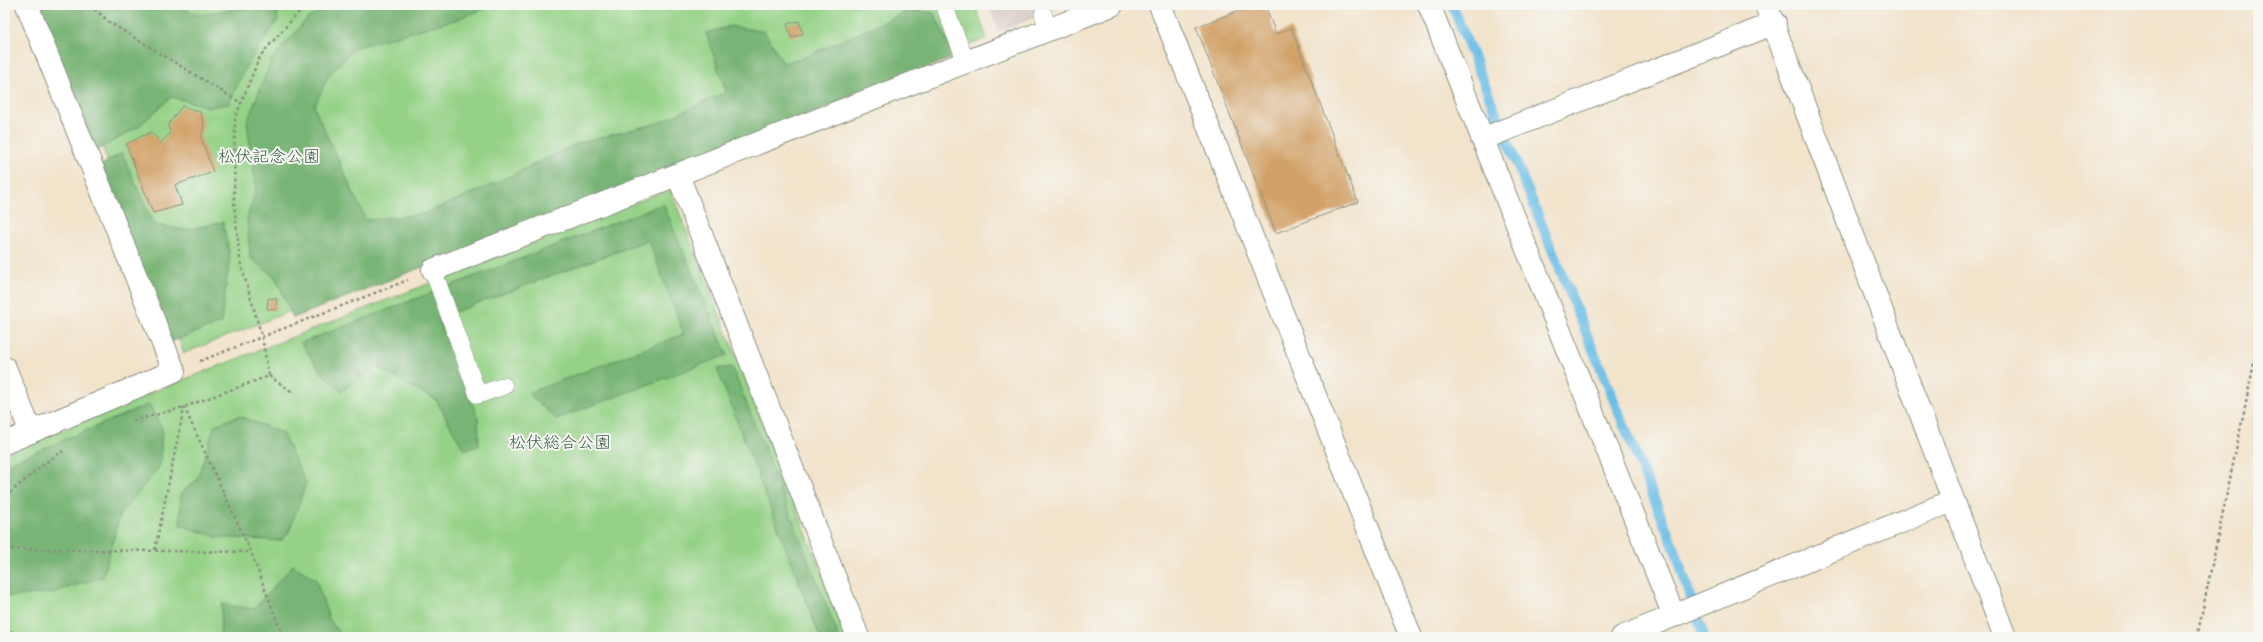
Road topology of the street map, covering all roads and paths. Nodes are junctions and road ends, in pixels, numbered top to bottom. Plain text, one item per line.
1 (27, 5) edge
2 (90, 5) edge
3 (312, 5) edge
4 (944, 5) edge
5 (1112, 5) edge
6 (1160, 5) edge
7 (1429, 5) edge
8 (1771, 14) edge
9 (966, 62) junction
10 (241, 103) junction
11 (1482, 139) junction
12 (678, 175) junction
13 (433, 270) junction
14 (262, 337) junction
15 (2258, 344) edge
16 (5, 368) edge
17 (174, 372) junction
18 (269, 376) junction
19 (504, 386) dead end
20 (294, 393) dead end
21 (184, 407) junction
22 (126, 423) dead end
23 (31, 432) junction
24 (5, 443) edge
25 (64, 450) dead end
26 (5, 497) edge
27 (1952, 501) junction
28 (5, 549) edge
29 (155, 550) junction
30 (251, 552) junction
31 (1674, 616) junction
32 (5, 629) edge
33 (25, 637) edge
34 (283, 637) edge
35 (858, 637) edge
36 (1411, 637) edge
37 (1622, 637) edge
38 (2005, 637) edge
39 (2197, 637) edge

1 - 17 street
2 - 10 path
3 - 10 path
4 - 9 lane
5 - 9 street
6 - 36 street
7 - 11 street
8 - 11 street
8 - 27 street
9 - 12 street
10 - 14 path
11 - 31 street
12 - 13 street
12 - 35 street
13 - 14 path
13 - 19 lane
14 - 17 path
14 - 18 path
15 - 39 path
16 - 23 street
17 - 23 street
18 - 20 path
18 - 21 path
21 - 22 path
21 - 29 path
21 - 30 path
23 - 24 street
25 - 26 path
27 - 31 street
27 - 38 street
28 - 29 path
29 - 30 path
30 - 34 path
31 - 37 street
32 - 33 path

